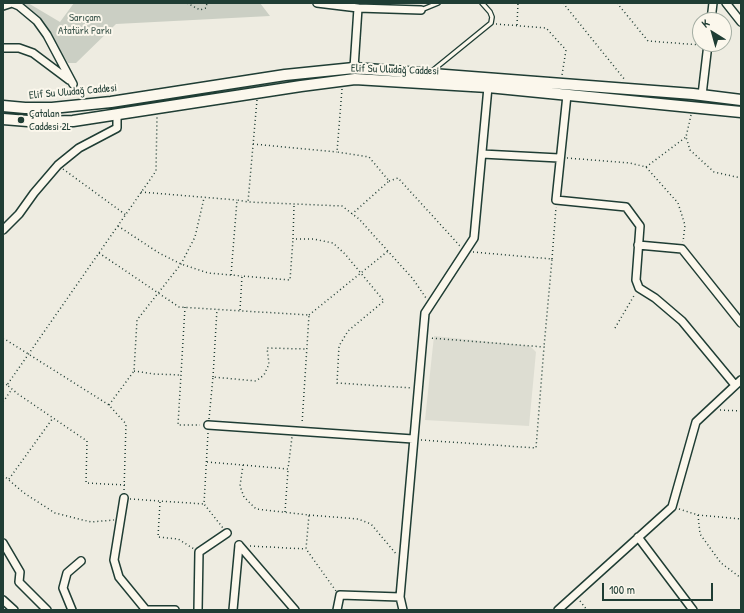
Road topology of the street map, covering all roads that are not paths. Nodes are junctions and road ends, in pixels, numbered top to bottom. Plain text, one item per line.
1 (317, 3) edge
2 (438, 3) edge
3 (482, 3) edge
4 (726, 3) edge
5 (3, 6) edge
6 (383, 6) edge
7 (358, 8) junction
8 (421, 10) joint
9 (741, 22) edge
10 (3, 48) edge
11 (707, 52) edge
12 (354, 68) junction
13 (430, 73) junction
14 (488, 86) junction
15 (567, 94) junction
16 (702, 95) junction
17 (741, 100) edge
18 (3, 106) edge
19 (741, 112) edge
20 (117, 115) junction
21 (3, 119) edge
22 (482, 154) junction
23 (559, 158) junction
24 (3, 230) edge
25 (638, 245) junction
26 (741, 323) edge
27 (741, 380) edge
28 (735, 385) junction
29 (208, 425) road end
30 (413, 439) junction
31 (124, 498) road end
32 (227, 533) road end
33 (638, 537) junction
34 (3, 542) edge
35 (81, 561) dead end
36 (400, 597) junction
37 (3, 601) edge
38 (9, 610) edge
39 (14, 610) edge
40 (47, 610) edge
41 (72, 610) edge
42 (146, 610) edge
43 (175, 610) edge
44 (198, 610) edge
45 (233, 610) edge
46 (295, 610) edge
47 (337, 610) edge
48 (403, 610) edge
49 (558, 610) edge
50 (693, 610) edge

1 - 7 street
2 - 8 lane
3 - 13 lane
4 - 9 street
5 - 10 street
6 - 7 street
6 - 8 street
7 - 12 street
11 - 16 street
12 - 13 main road, Elif Su Uludağ Caddesi
12 - 18 main road, Elif Su Uludağ Caddesi
13 - 16 main road, Elif Su Uludağ Caddesi
14 - 15 main road, Elif Su Uludağ Caddesi
14 - 20 main road, Elif Su Uludağ Caddesi
14 - 22 street
15 - 19 main road, Elif Su Uludağ Caddesi
15 - 23 street
16 - 17 main road, Elif Su Uludağ Caddesi
20 - 21 main road, Elif Su Uludağ Caddesi
20 - 24 street
22 - 23 street
22 - 30 street
23 - 25 street
25 - 26 street
25 - 28 street
27 - 28 street
28 - 33 street
29 - 30 street
30 - 36 street
31 - 42 street
32 - 44 street
33 - 49 street
33 - 50 street
34 - 40 street
35 - 41 street
36 - 47 street
36 - 48 street
37 - 38 street
37 - 39 street
42 - 43 street
45 - 46 street

